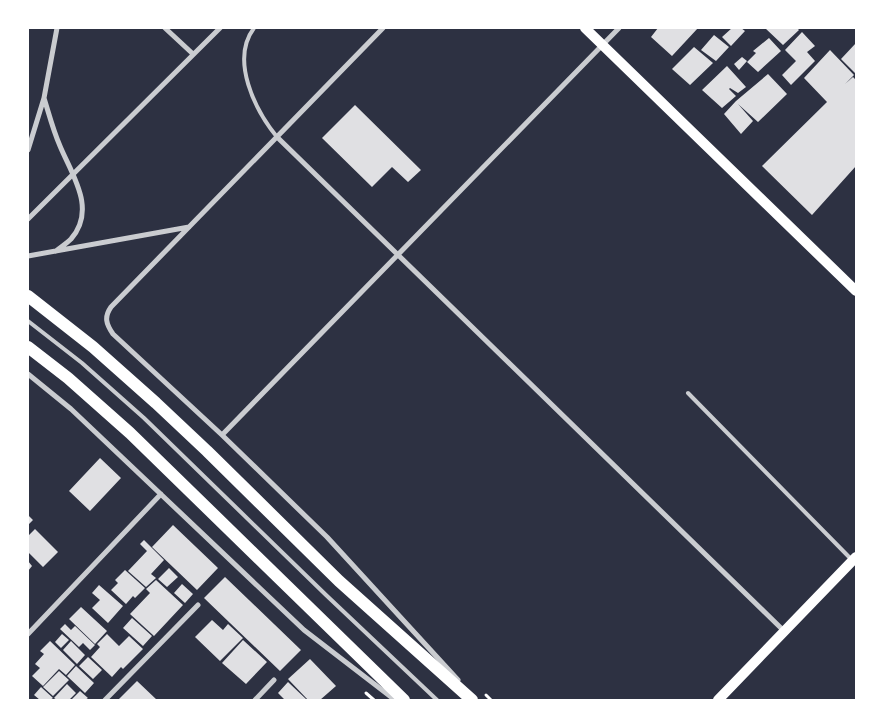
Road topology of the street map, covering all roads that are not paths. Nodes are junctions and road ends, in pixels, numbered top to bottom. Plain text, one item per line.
1 (57, 28) edge
2 (165, 28) edge
3 (220, 28) edge
4 (254, 28) edge
5 (383, 28) edge
6 (584, 28) edge
7 (619, 28) edge
8 (602, 45) junction
9 (193, 54) junction
10 (44, 98) junction
11 (277, 137) junction
12 (28, 150) edge
13 (73, 174) junction
14 (28, 219) edge
15 (189, 227) junction
16 (56, 251) junction
17 (398, 254) junction
18 (28, 256) edge
19 (856, 291) edge
20 (28, 296) edge
21 (28, 321) edge
22 (28, 347) edge
23 (28, 374) edge
24 (688, 393) dead end
25 (222, 435) junction
26 (161, 494) junction
27 (855, 558) edge
28 (198, 605) dead end
29 (784, 632) junction
30 (28, 634) edge
31 (274, 680) dead end
32 (105, 700) edge
33 (254, 700) edge
34 (395, 700) edge
35 (404, 700) edge
36 (436, 700) edge
37 (472, 700) edge
38 (477, 700) edge
39 (718, 700) edge

1 - 10 street
2 - 9 street
3 - 9 street
4 - 11 lane
5 - 11 street
6 - 8 main road
7 - 8 street
8 - 17 street
8 - 19 main road
9 - 13 street
10 - 12 street
10 - 13 street
11 - 15 street
11 - 17 street
13 - 14 street
13 - 16 street
15 - 16 street
15 - 25 street
16 - 18 street
17 - 25 street
17 - 29 street
20 - 37 main road
21 - 36 lane
22 - 35 main road
23 - 26 street
24 - 27 lane
25 - 38 street
26 - 30 street
26 - 34 street
27 - 29 main road
28 - 32 street
29 - 39 main road
31 - 33 street

